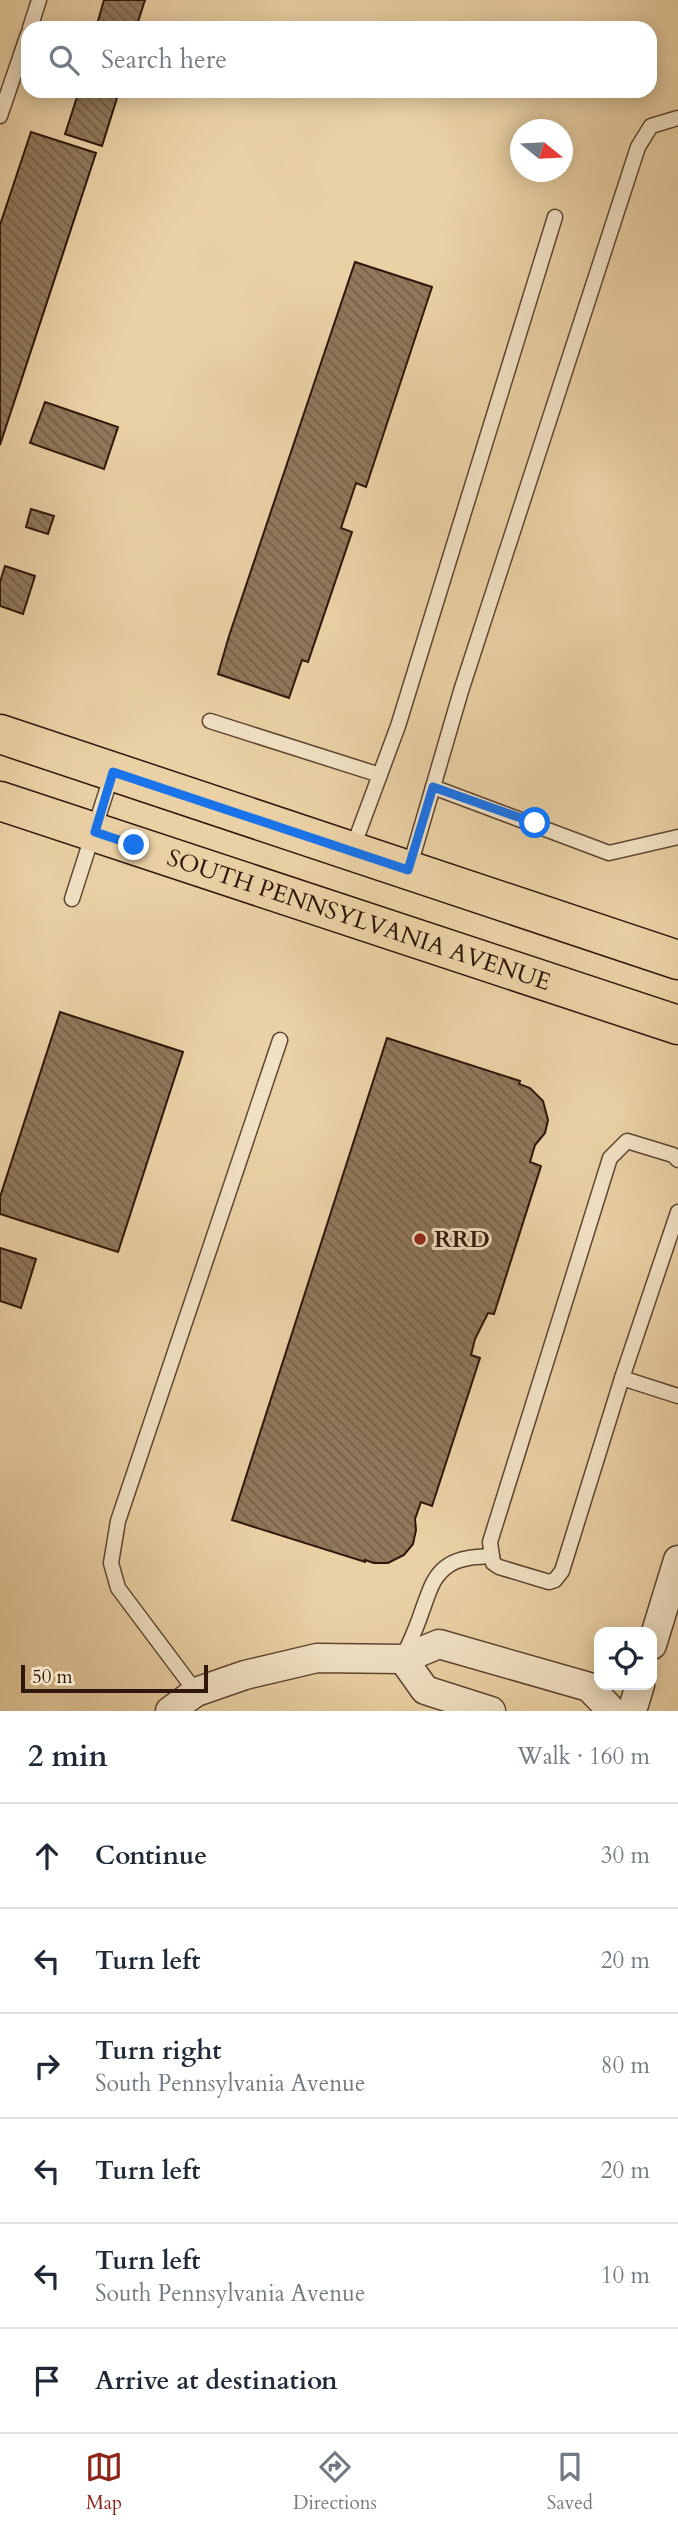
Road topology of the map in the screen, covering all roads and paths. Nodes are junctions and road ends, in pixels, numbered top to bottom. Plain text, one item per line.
1 (39, 0) edge
2 (32, 21) edge
3 (21, 54) edge
4 (0, 116) edge
5 (678, 118) edge
6 (555, 217) dead end
7 (210, 721) dead end
8 (0, 734) edge
9 (113, 772) junction
10 (380, 775) junction
11 (433, 787) junction
12 (0, 801) edge
13 (95, 832) junction
14 (678, 837) edge
15 (352, 851) junction
16 (408, 870) junction
17 (72, 899) dead end
18 (678, 960) edge
19 (678, 1025) edge
20 (280, 1040) dead end
21 (678, 1160) edge
22 (678, 1212) edge
23 (622, 1378) junction
24 (678, 1396) edge
25 (492, 1556) junction
26 (678, 1560) edge
27 (657, 1629) edge
28 (403, 1659) junction
29 (638, 1690) edge
30 (196, 1692) junction
31 (170, 1711) edge
32 (491, 1711) edge
33 (612, 1711) edge
34 (632, 1711) edge

1 - 2 lane
3 - 4 lane
5 - 11 lane
6 - 10 lane
7 - 10 lane
8 - 9 main road
9 - 13 lane
9 - 15 main road
10 - 15 lane
11 - 14 lane
11 - 16 lane
12 - 13 main road, SOUTH PENNSYLVANIA AVENUE
13 - 17 lane
13 - 19 main road, SOUTH PENNSYLVANIA AVENUE
15 - 16 main road
16 - 18 main road
20 - 30 lane
21 - 25 lane
22 - 23 lane
23 - 24 lane
23 - 25 lane
25 - 28 lane
26 - 27 street
28 - 30 street
28 - 32 street
28 - 33 street
29 - 34 street
30 - 31 street

